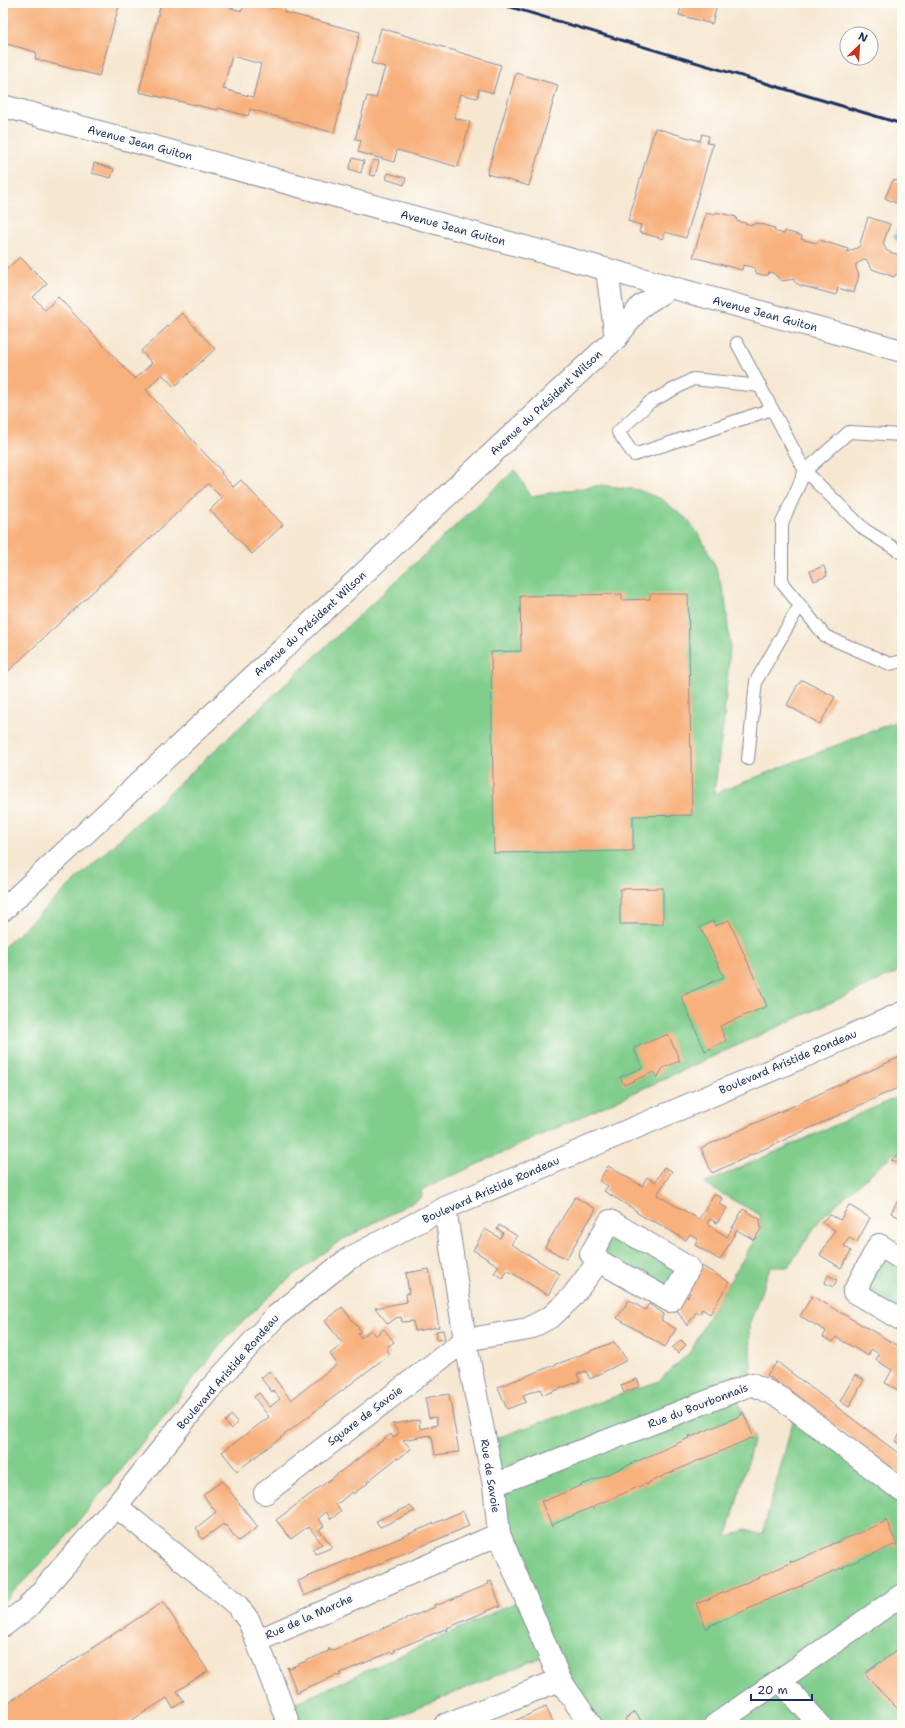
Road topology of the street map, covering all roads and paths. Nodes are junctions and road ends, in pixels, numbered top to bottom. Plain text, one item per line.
1 (3, 106) edge
2 (607, 270) junction
3 (670, 287) junction
4 (616, 338) junction
5 (737, 343) dead end
6 (902, 351) edge
7 (760, 386) junction
8 (772, 409) junction
9 (902, 435) edge
10 (805, 471) junction
11 (902, 553) edge
12 (800, 605) junction
13 (902, 661) edge
14 (748, 759) dead end
15 (3, 910) edge
16 (902, 1013) edge
17 (445, 1208) junction
18 (902, 1259) edge
19 (599, 1261) dead end
20 (902, 1320) edge
21 (465, 1340) junction
22 (494, 1485) junction
23 (902, 1491) edge
24 (265, 1493) dead end
25 (116, 1506) junction
26 (499, 1534) junction
27 (902, 1595) edge
28 (3, 1626) edge
29 (257, 1641) junction
30 (560, 1680) junction
31 (780, 1680) junction
32 (288, 1725) edge
33 (292, 1725) edge
34 (445, 1725) edge
35 (591, 1725) edge
36 (715, 1725) edge
37 (820, 1725) edge

1 - 2 street, Avenue Jean Guiton
2 - 3 street, Avenue Jean Guiton
2 - 4 street
3 - 4 street, Avenue du Président Wilson
3 - 6 street, Avenue Jean Guiton
4 - 15 street, Avenue du Président Wilson
5 - 7 lane
7 - 8 lane
7 - 8 lane
8 - 10 lane
9 - 10 lane
10 - 11 lane
10 - 12 lane
12 - 13 lane
12 - 14 lane
16 - 17 street, Boulevard Aristide Rondeau
17 - 21 street, Rue de Savoie
17 - 25 street, Boulevard Aristide Rondeau
18 - 20 street
19 - 21 street
21 - 22 street, Rue de Savoie
21 - 24 street, Square de Savoie
22 - 23 street, Rue du Bourbonnais
22 - 26 street, Rue de Savoie
25 - 28 street, Boulevard Aristide Rondeau
25 - 29 street, Rue de la Marche
26 - 29 street, Rue de la Marche
26 - 30 street, Rue de Savoie
27 - 31 street
29 - 32 street
30 - 34 street
30 - 35 street, Rue de Savoie
31 - 36 street
31 - 37 street
32 - 33 street

